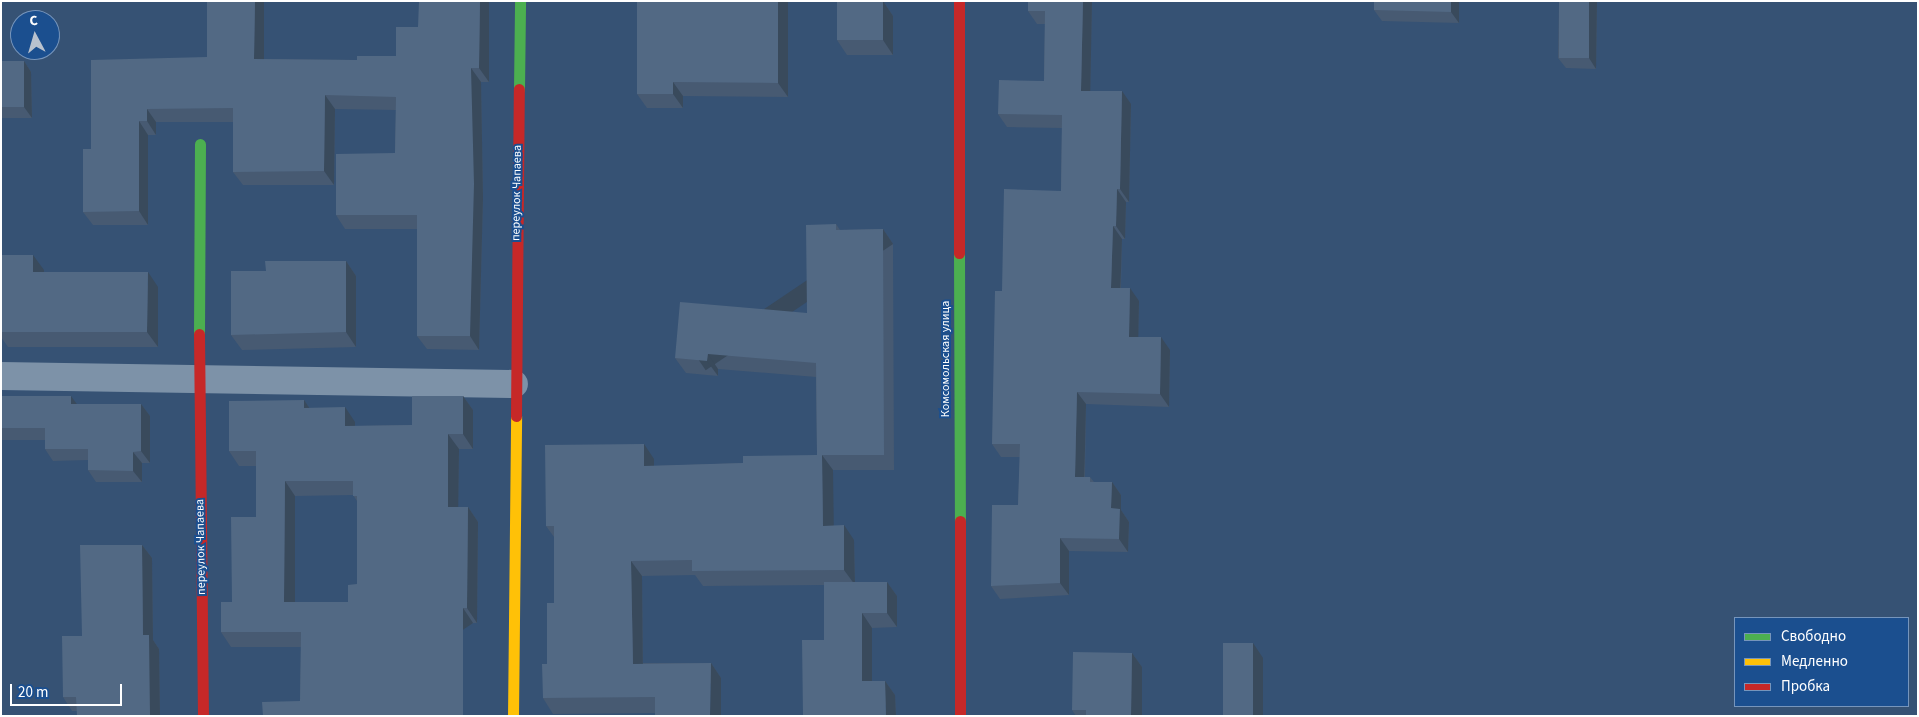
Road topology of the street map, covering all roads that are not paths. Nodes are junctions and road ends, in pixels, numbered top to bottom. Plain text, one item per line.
1 (520, 1) edge
2 (959, 1) edge
3 (200, 144) dead end
4 (1, 376) edge
5 (199, 378) junction
6 (514, 384) junction
7 (203, 716) edge
8 (513, 716) edge
9 (960, 716) edge

1 - 6 street, переулок Чапаева
2 - 9 street, Комсомольская улица
3 - 5 street, переулок Чапаева
4 - 5 street
5 - 6 street
5 - 7 street, переулок Чапаева
6 - 8 street, переулок Чапаева

